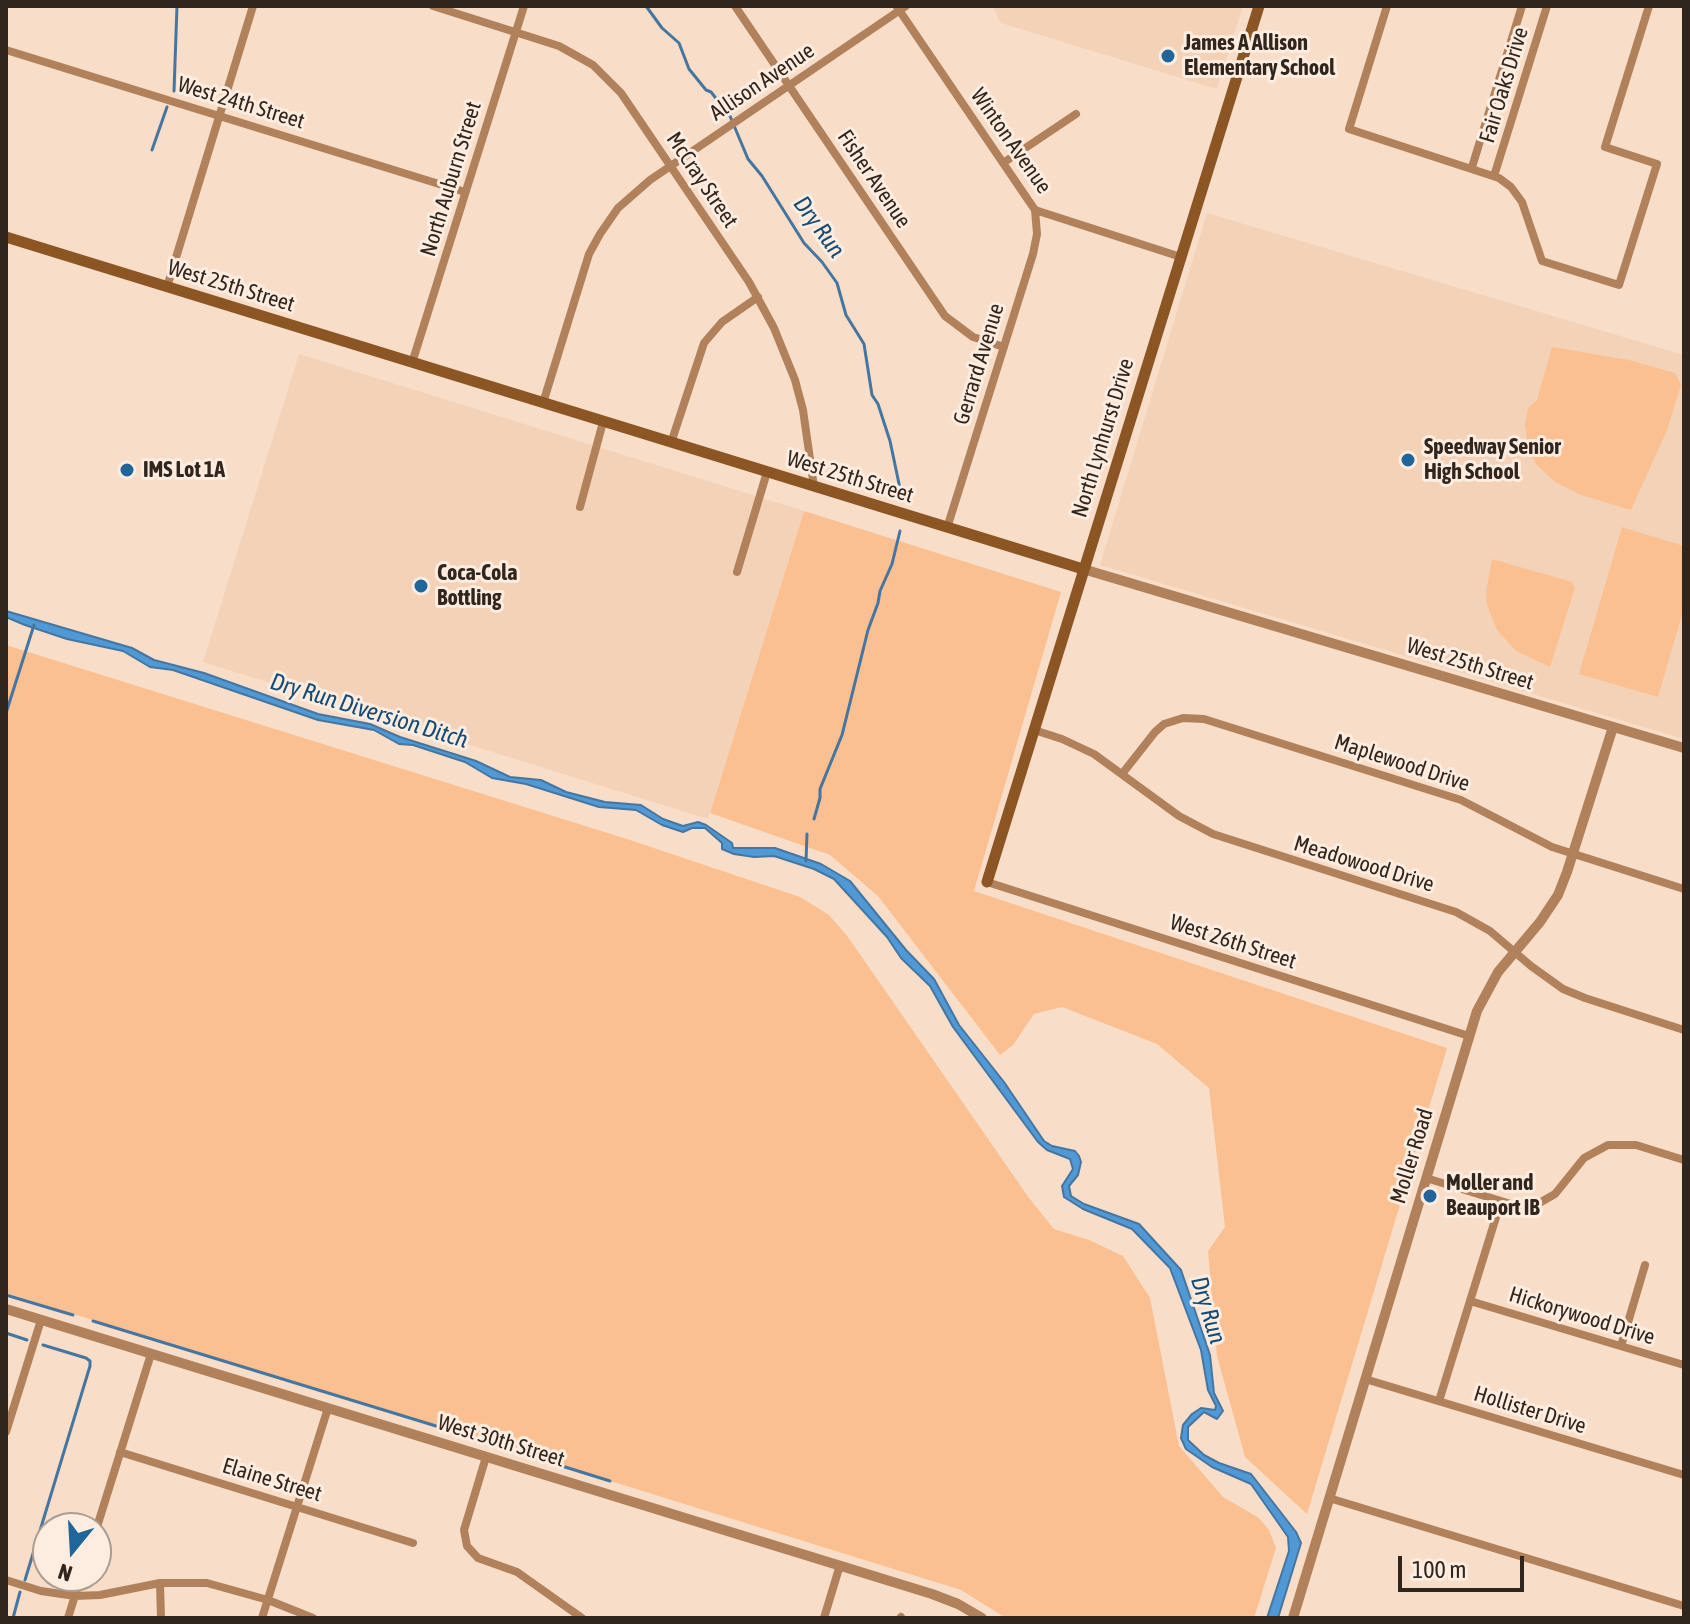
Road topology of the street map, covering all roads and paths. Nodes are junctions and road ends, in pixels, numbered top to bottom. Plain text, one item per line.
1 (253, 6) edge
2 (433, 6) edge
3 (524, 6) edge
4 (735, 6) edge
5 (1259, 6) edge
6 (1387, 6) edge
7 (1522, 6) edge
8 (1547, 6) edge
9 (1649, 6) edge
10 (901, 7) edge
11 (516, 32) junction
12 (6, 50) edge
13 (788, 86) junction
14 (1076, 114) dead end
15 (221, 115) junction
16 (1003, 163) junction
17 (671, 165) junction
18 (1472, 167) junction
19 (1494, 176) junction
20 (465, 192) junction
21 (1035, 210) junction
22 (6, 237) edge
23 (1181, 257) junction
24 (167, 287) junction
25 (758, 297) junction
26 (1004, 347) junction
27 (412, 363) junction
28 (543, 403) junction
29 (603, 422) junction
30 (671, 443) junction
31 (767, 472) junction
32 (814, 487) junction
33 (580, 507) dead end
34 (947, 528) junction
35 (1083, 569) junction
36 (737, 572) dead end
37 (1613, 727) junction
38 (1034, 730) junction
39 (1684, 748) edge
40 (1122, 774) junction
41 (1573, 854) junction
42 (987, 882) joint
43 (1684, 889) edge
44 (1515, 952) junction
45 (1684, 1030) edge
46 (1469, 1036) junction
47 (1684, 1160) edge
48 (1426, 1178) junction
49 (1501, 1201) junction
50 (1645, 1265) dead end
51 (1470, 1301) junction
52 (6, 1309) edge
53 (41, 1320) junction
54 (1621, 1346) junction
55 (151, 1354) junction
56 (1684, 1365) edge
57 (1365, 1379) junction
58 (1439, 1401) junction
59 (10, 1407) edge
60 (328, 1408) junction
61 (6, 1432) edge
62 (120, 1452) junction
63 (486, 1457) junction
64 (1684, 1475) edge
65 (1329, 1498) junction
66 (297, 1506) junction
67 (102, 1512) edge
68 (413, 1543) dead end
69 (840, 1565) junction
70 (6, 1580) edge
71 (160, 1583) junction
72 (76, 1592) edge
73 (75, 1596) junction
74 (268, 1600) junction
75 (1684, 1606) edge
76 (68, 1618) edge
77 (161, 1618) edge
78 (262, 1618) edge
79 (313, 1618) edge
80 (582, 1618) edge
81 (824, 1618) edge
82 (982, 1618) edge
83 (1293, 1618) edge

1 - 15 street
2 - 11 street, McCray Street
3 - 11 street, North Auburn Street
4 - 13 street, Fisher Avenue
5 - 23 main road, North Lynhurst Drive
6 - 18 street
7 - 18 street, Fair Oaks Drive
8 - 19 street, Fair Oaks Drive
9 - 19 street
10 - 13 street, Allison Avenue
10 - 16 street, Winton Avenue
11 - 17 street, McCray Street
11 - 20 street, North Auburn Street
12 - 15 street, West 24th Street
13 - 17 street, Allison Avenue
13 - 26 street, Fisher Avenue
14 - 16 street
15 - 20 street, West 24th Street
15 - 24 street
16 - 21 street, Winton Avenue
17 - 25 street, McCray Street
17 - 28 street, Allison Avenue
18 - 19 street
20 - 27 street, North Auburn Street
21 - 23 street, Winton Avenue
21 - 26 street, Gerrard Avenue
22 - 24 main road, West 25th Street
23 - 35 main road, North Lynhurst Drive
24 - 27 main road, West 25th Street
25 - 30 street
25 - 32 street, McCray Street
26 - 34 street, Gerrard Avenue
27 - 28 main road, West 25th Street
28 - 29 main road, West 25th Street
29 - 30 main road, West 25th Street
29 - 33 street
30 - 31 main road, West 25th Street
31 - 32 main road, West 25th Street
31 - 36 street
32 - 34 main road, West 25th Street
34 - 35 main road, West 25th Street
35 - 37 street, West 25th Street
35 - 38 main road, North Lynhurst Drive
37 - 39 street, West 25th Street
37 - 41 street, Moller Road
38 - 40 street, Meadowood Drive
38 - 42 main road, North Lynhurst Drive
40 - 41 street, Maplewood Drive
40 - 44 street, Meadowood Drive
41 - 43 street, Maplewood Drive
41 - 44 street, Moller Road
42 - 46 street, West 26th Street
44 - 45 street, Meadowood Drive
44 - 46 street, Moller Road
46 - 48 street, Moller Road
47 - 49 street
48 - 49 street
48 - 57 street, Moller Road
49 - 51 street
50 - 54 street
51 - 54 street, Hickorywood Drive
51 - 58 street
52 - 53 street, West 30th Street
53 - 55 street, West 30th Street
53 - 59 street
54 - 56 street, Hickorywood Drive
55 - 60 street, West 30th Street
55 - 62 street
57 - 58 street, Hollister Drive
57 - 65 street, Moller Road
58 - 64 street, Hollister Drive
59 - 61 street
60 - 63 street, West 30th Street
60 - 66 street
62 - 66 street, Elaine Street
62 - 67 street
63 - 69 street, West 30th Street
63 - 80 street
65 - 75 street
65 - 83 street, Moller Road
66 - 68 street, Elaine Street
66 - 74 street
69 - 81 street
69 - 82 street, West 30th Street
70 - 73 street
71 - 73 street
71 - 74 street
71 - 77 street
72 - 73 street
73 - 76 street
74 - 78 street
74 - 79 street

